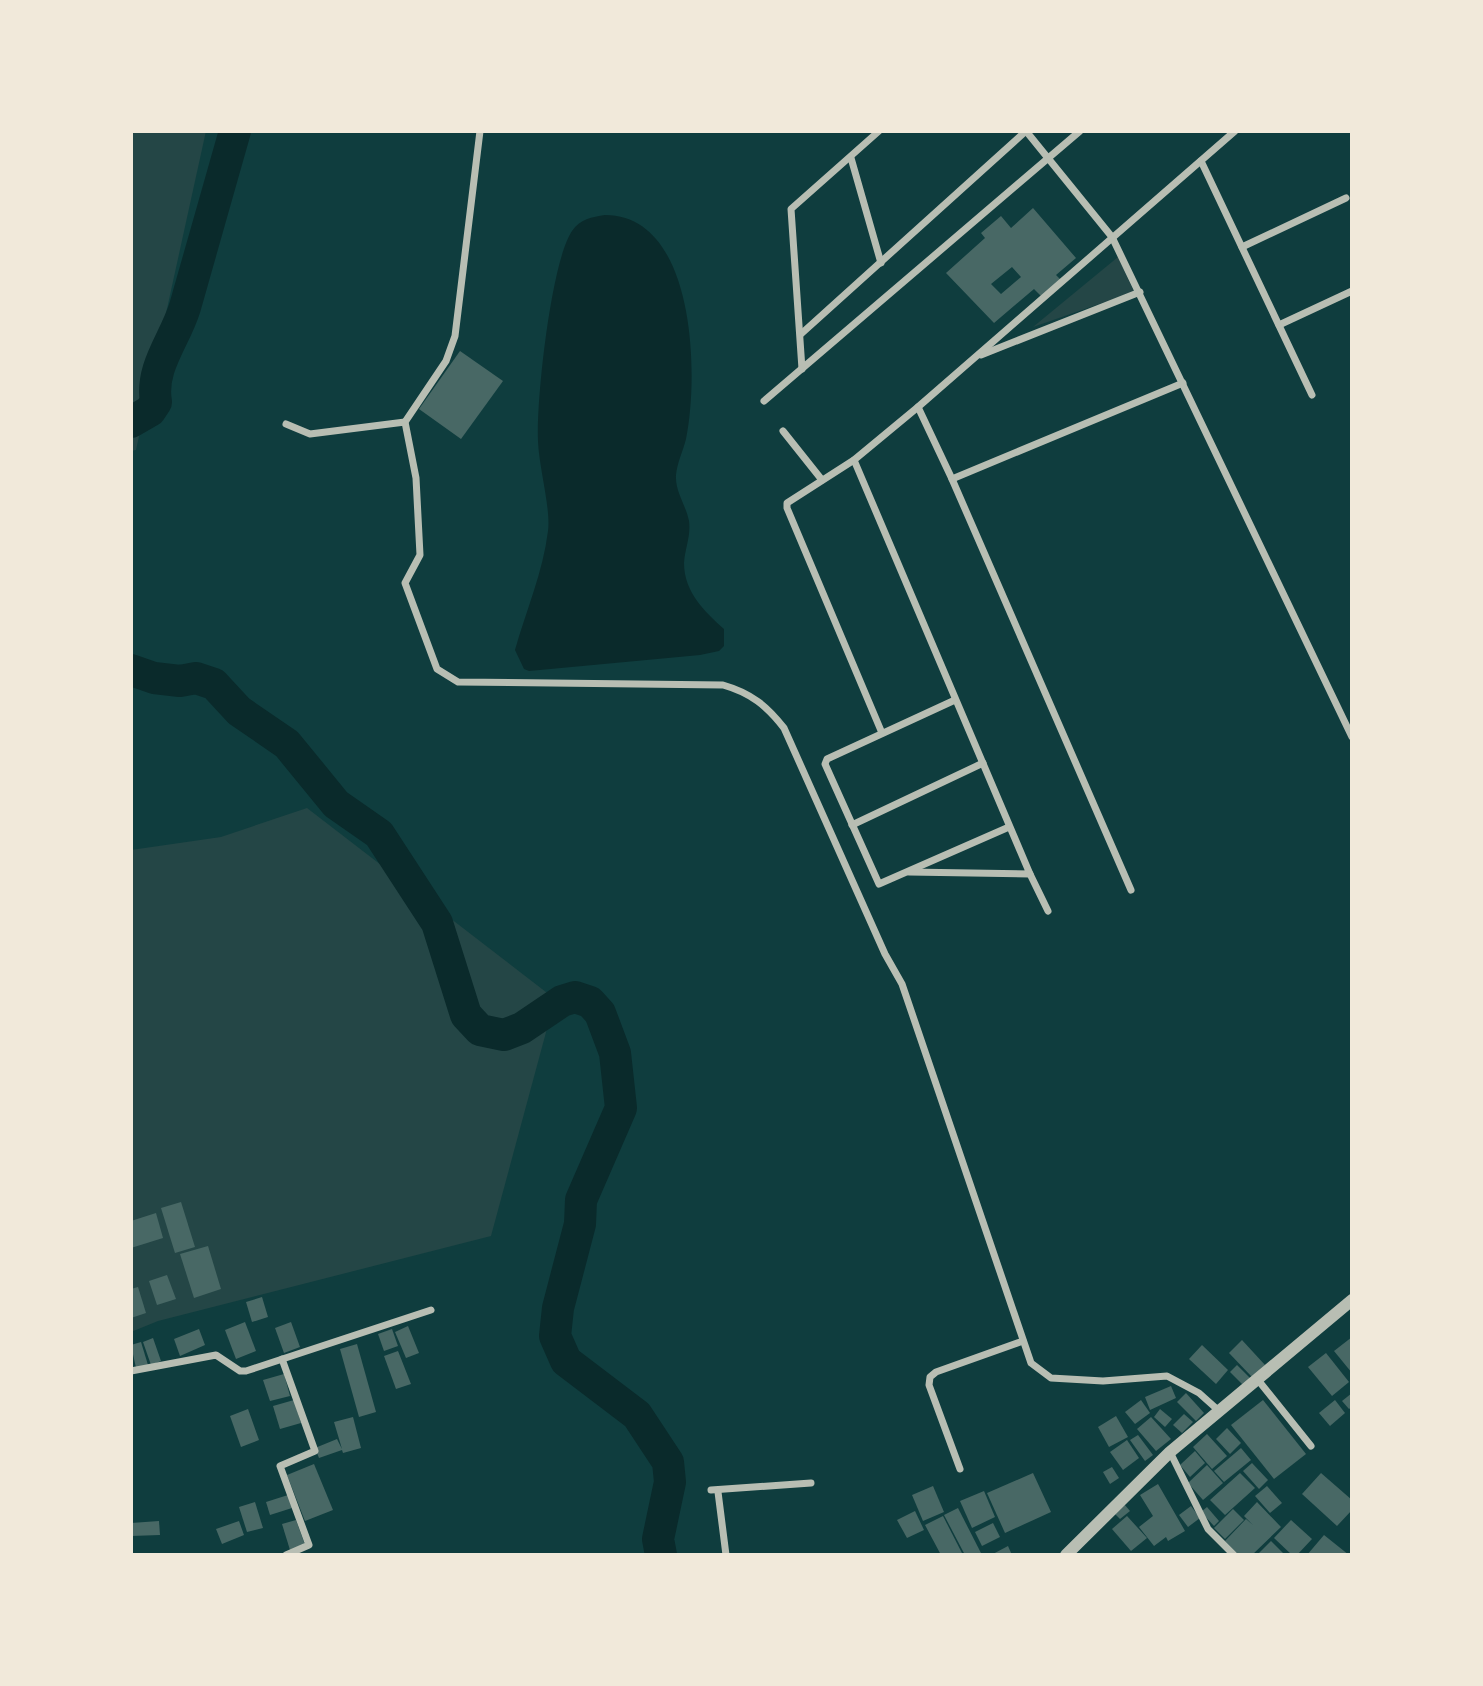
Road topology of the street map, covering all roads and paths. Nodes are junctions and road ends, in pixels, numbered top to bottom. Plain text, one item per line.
1 (480, 131) edge
2 (880, 131) edge
3 (1026, 131) edge
4 (1080, 131) edge
5 (1235, 131) edge
6 (851, 158) junction
7 (1050, 158) junction
8 (1201, 160) junction
9 (1346, 198) dead end
10 (1112, 237) junction
11 (1242, 247) junction
12 (881, 263) junction
13 (1352, 290) edge
14 (1140, 292) junction
15 (1279, 325) junction
16 (802, 334) junction
17 (976, 357) junction
18 (802, 369) junction
19 (1183, 383) junction
20 (1312, 395) dead end
21 (764, 401) dead end
22 (918, 407) junction
23 (405, 422) junction
24 (286, 424) dead end
25 (783, 431) dead end
26 (854, 460) junction
27 (952, 479) junction
28 (822, 480) junction
29 (955, 700) junction
30 (882, 733) junction
31 (1352, 737) edge
32 (983, 763) junction
33 (852, 825) junction
34 (1009, 827) junction
35 (909, 872) junction
36 (1030, 874) junction
37 (1131, 890) dead end
38 (1048, 911) dead end
39 (1352, 1300) edge
40 (431, 1310) dead end
41 (1023, 1341) junction
42 (282, 1359) junction
43 (131, 1371) edge
44 (1258, 1380) junction
45 (1218, 1410) junction
46 (1311, 1446) dead end
47 (1170, 1452) junction
48 (960, 1469) dead end
49 (811, 1483) dead end
50 (286, 1555) edge
51 (726, 1555) edge
52 (1066, 1555) edge
53 (1234, 1555) edge

1 - 23 street
2 - 6 street
3 - 7 street
3 - 12 street
4 - 7 street
5 - 8 street
6 - 12 street
6 - 16 street
7 - 10 street
7 - 18 street
8 - 10 street
8 - 11 street
9 - 11 street
10 - 14 street
10 - 17 street
11 - 15 street
12 - 16 street
13 - 15 street
14 - 17 street
14 - 19 street
15 - 20 street
16 - 18 street
17 - 22 street
18 - 21 street
19 - 27 street
19 - 31 street
22 - 26 street
22 - 27 street
23 - 24 street
23 - 41 street
25 - 28 street
26 - 28 street
26 - 29 street
27 - 37 street
28 - 30 street
29 - 30 street
29 - 32 street
30 - 33 street
32 - 33 street
32 - 34 street
33 - 35 street
34 - 35 street
34 - 36 street
35 - 36 street
36 - 38 street
39 - 44 street
40 - 42 street
41 - 45 street
41 - 48 street
42 - 43 street
42 - 50 street
44 - 45 street
44 - 46 street
45 - 47 street
47 - 52 street
47 - 53 street
49 - 51 street

